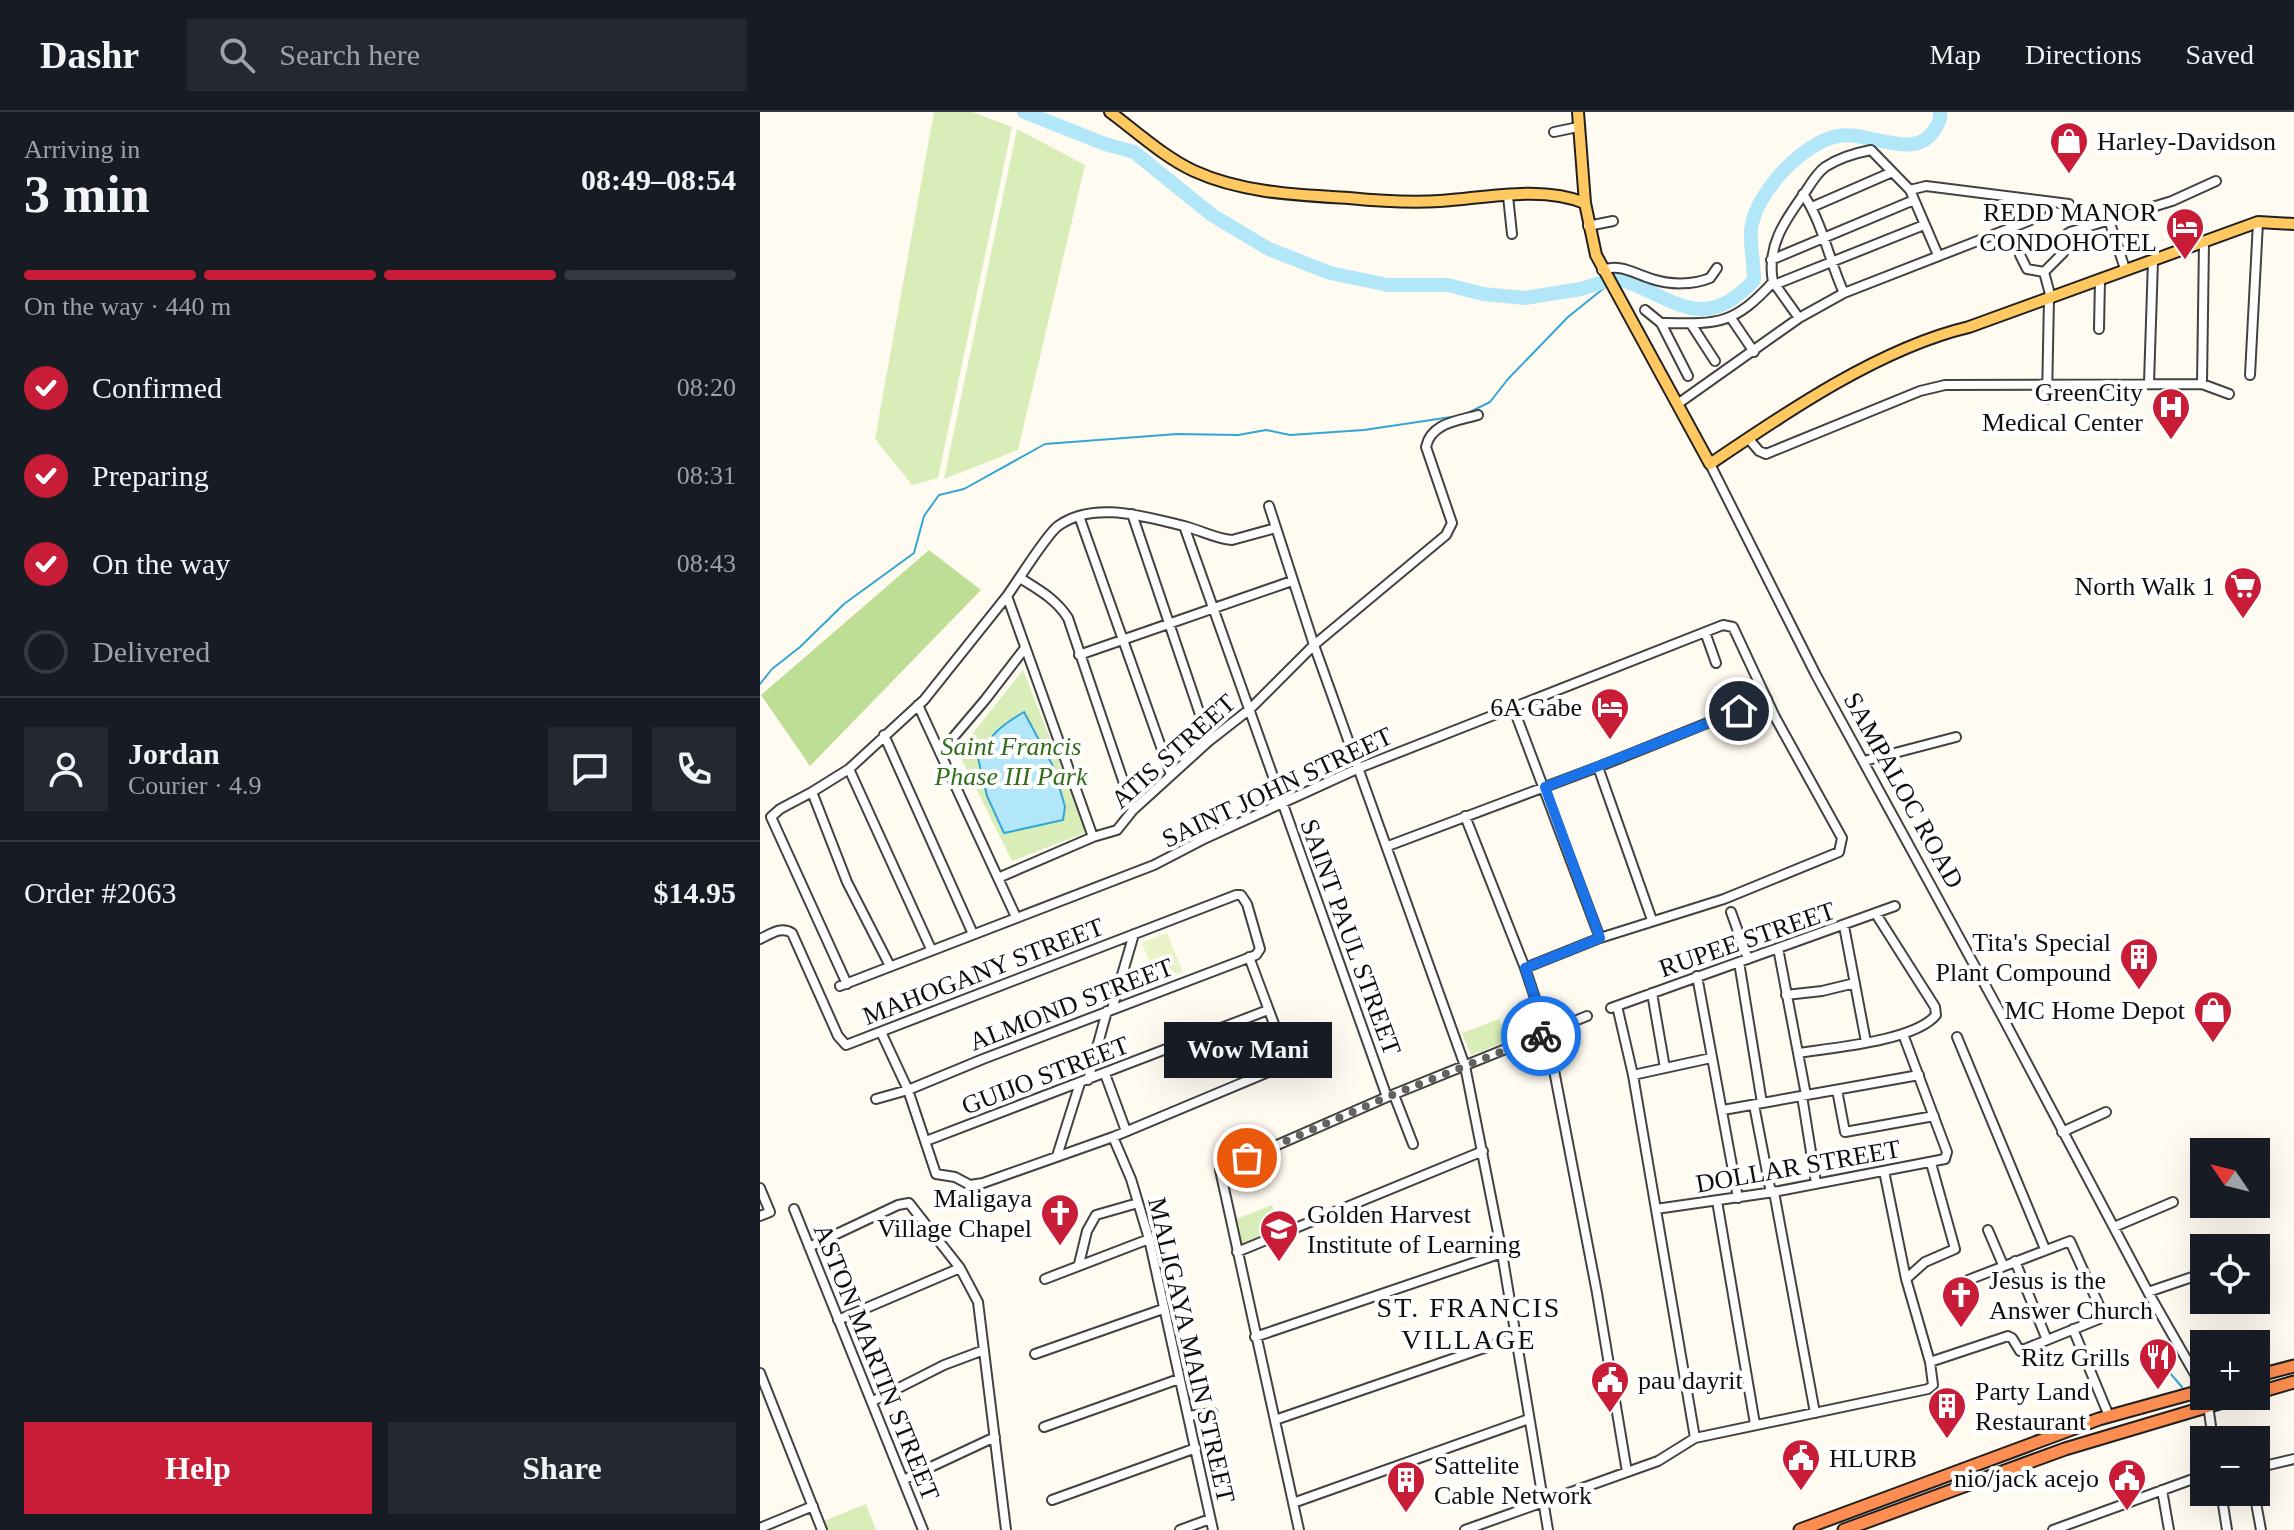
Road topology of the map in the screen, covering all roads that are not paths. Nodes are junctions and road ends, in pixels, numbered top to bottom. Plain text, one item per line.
1 (1110, 112) edge
2 (1578, 112) edge
3 (1578, 127) junction
4 (1554, 132) dead end
5 (1890, 173) junction
6 (2216, 181) dead end
7 (1910, 190) junction
8 (1803, 194) junction
9 (1508, 196) junction
10 (1914, 200) junction
11 (2047, 202) junction
12 (1585, 203) junction
13 (2069, 204) dead end
14 (1812, 207) junction
15 (2109, 220) junction
16 (1613, 221) dead end
17 (2258, 222) junction
18 (2294, 224) edge
19 (1924, 225) junction
20 (1588, 226) junction
21 (1512, 234) dead end
22 (1823, 236) junction
23 (2204, 242) junction
24 (1938, 255) junction
25 (2020, 255) dead end
26 (1771, 260) junction
27 (2153, 260) junction
28 (1831, 264) junction
29 (1717, 268) dead end
30 (2125, 269) junction
31 (1603, 272) junction
32 (2044, 272) junction
33 (2100, 279) junction
34 (1774, 284) junction
35 (1844, 293) junction
36 (2050, 298) junction
37 (1645, 310) dead end
38 (1731, 318) junction
39 (1799, 318) junction
40 (1661, 323) junction
41 (1691, 324) junction
42 (2099, 329) dead end
43 (1754, 352) junction
44 (1715, 361) dead end
45 (2250, 375) dead end
46 (1688, 376) dead end
47 (2046, 383) junction
48 (2149, 383) junction
49 (2202, 384) junction
50 (2229, 394) dead end
51 (2047, 399) dead end
52 (1679, 403) junction
53 (1478, 415) dead end
54 (1748, 438) junction
55 (1710, 464) junction
56 (1269, 506) dead end
57 (1132, 514) junction
58 (1079, 516) junction
59 (1184, 526) junction
60 (1276, 528) junction
61 (1020, 578) junction
62 (1292, 581) junction
63 (1007, 596) junction
64 (1214, 610) junction
65 (1168, 625) junction
66 (1705, 632) junction
67 (1124, 641) junction
68 (1314, 645) junction
69 (1025, 648) junction
70 (1079, 655) junction
71 (1716, 663) dead end
72 (1767, 699) junction
73 (918, 705) junction
74 (1513, 707) junction
75 (1250, 709) junction
76 (884, 735) junction
77 (1956, 737) dead end
78 (1209, 741) junction
79 (940, 753) junction
80 (1864, 761) junction
81 (1598, 767) junction
82 (1359, 768) junction
83 (849, 769) junction
84 (1171, 775) junction
85 (1545, 787) junction
86 (812, 792) junction
87 (1282, 804) junction
88 (1133, 810) junction
89 (1465, 816) junction
90 (1093, 837) junction
91 (1388, 846) junction
92 (998, 878) junction
93 (1895, 906) dead end
94 (1731, 912) dead end
95 (1876, 914) junction
96 (1016, 917) junction
97 (1652, 920) junction
98 (1844, 926) junction
99 (973, 934) junction
100 (1134, 934) junction
101 (1600, 938) junction
102 (760, 939) edge
103 (1778, 948) junction
104 (931, 949) junction
105 (1249, 957) junction
106 (1743, 961) junction
107 (890, 966) junction
108 (1525, 968) junction
109 (1697, 976) junction
110 (1855, 983) junction
111 (1652, 993) junction
112 (1786, 995) junction
113 (1110, 1010) junction
114 (1268, 1010) junction
115 (1587, 1016) dead end
116 (881, 1032) junction
117 (1547, 1034) junction
118 (1903, 1034) junction
119 (1957, 1037) dead end
120 (1866, 1042) junction
121 (1798, 1053) junction
122 (1711, 1058) junction
123 (1465, 1066) junction
124 (1665, 1068) junction
125 (1105, 1074) junction
126 (1633, 1075) junction
127 (1919, 1075) junction
128 (1084, 1082) junction
129 (908, 1090) junction
130 (1837, 1090) junction
131 (1390, 1096) junction
132 (1804, 1096) junction
133 (876, 1099) dead end
134 (1758, 1104) junction
135 (1723, 1110) junction
136 (2106, 1112) dead end
137 (1934, 1116) junction
138 (1126, 1131) junction
139 (2062, 1132) junction
140 (1113, 1137) junction
141 (926, 1141) junction
142 (1413, 1144) dead end
143 (1483, 1151) junction
144 (1057, 1156) junction
145 (1931, 1163) junction
146 (1884, 1171) junction
147 (1816, 1183) junction
148 (760, 1188) edge
149 (1774, 1192) junction
150 (1738, 1198) junction
151 (1717, 1201) junction
152 (2173, 1202) dead end
153 (1138, 1203) junction
154 (794, 1209) dead end
155 (1656, 1209) junction
156 (760, 1216) edge
157 (2114, 1227) junction
158 (1988, 1230) dead end
159 (1149, 1239) junction
160 (809, 1247) junction
161 (2045, 1249) junction
162 (1237, 1252) junction
163 (1502, 1253) junction
164 (2015, 1261) junction
165 (1079, 1264) junction
166 (2003, 1265) junction
167 (960, 1268) junction
168 (2190, 1278) edge
169 (1045, 1279) dead end
170 (1906, 1279) junction
171 (1968, 1280) dead end
172 (2148, 1292) junction
173 (1163, 1309) junction
174 (838, 1320) junction
175 (2073, 1329) junction
176 (1255, 1337) junction
177 (1516, 1337) junction
178 (2047, 1340) junction
179 (984, 1350) junction
180 (1035, 1354) dead end
181 (1930, 1362) junction
182 (2190, 1366) edge
183 (2294, 1366) edge
184 (2270, 1372) edge
185 (760, 1373) edge
186 (1179, 1379) junction
187 (2294, 1382) edge
188 (2270, 1389) edge
189 (2190, 1394) edge
190 (873, 1401) junction
191 (2201, 1410) edge
192 (1213, 1413) dead end
193 (1815, 1413) junction
194 (1188, 1416) junction
195 (2109, 1416) junction
196 (1529, 1419) junction
197 (1275, 1420) junction
198 (1755, 1424) junction
199 (1044, 1427) dead end
200 (995, 1437) junction
201 (1695, 1438) junction
202 (1196, 1448) junction
203 (2294, 1459) edge
204 (2270, 1465) edge
205 (1627, 1472) junction
206 (903, 1480) junction
207 (2190, 1480) edge
208 (2162, 1490) junction
209 (1052, 1500) dead end
210 (1543, 1502) junction
211 (1293, 1503) junction
212 (813, 1506) junction
213 (2223, 1506) edge
214 (2257, 1506) edge
215 (1210, 1519) junction
216 (760, 1528) edge
217 (822, 1530) edge
218 (923, 1530) edge
219 (1006, 1530) edge
220 (1180, 1530) edge
221 (1213, 1530) edge
222 (1299, 1530) edge
223 (1465, 1530) edge
224 (1548, 1530) edge
225 (1800, 1530) edge
226 (1844, 1530) edge
227 (2053, 1530) edge
228 (2169, 1530) edge
229 (2227, 1530) edge
230 (2261, 1530) edge

1 - 9 main road
2 - 3 main road, SAMPALOC ROAD
3 - 4 street
3 - 12 main road, SAMPALOC ROAD
5 - 7 street
5 - 8 street
5 - 14 street
6 - 15 street
7 - 10 street
7 - 11 street
8 - 14 street
8 - 26 street
9 - 12 main road
9 - 21 street
10 - 19 street
10 - 22 street
11 - 13 street
11 - 24 street
12 - 20 main road, SAMPALOC ROAD
14 - 22 street
15 - 30 street
15 - 32 street
16 - 20 street
17 - 18 main road
17 - 23 main road
17 - 45 street
19 - 24 street
19 - 28 street
20 - 31 main road, SAMPALOC ROAD
22 - 26 street
22 - 28 street
23 - 27 main road
23 - 49 street
24 - 35 street
25 - 32 street
26 - 34 street
27 - 30 main road
27 - 48 street
28 - 34 street
28 - 35 street
29 - 31 street
30 - 33 main road
31 - 52 main road, SAMPALOC ROAD
32 - 36 street
33 - 36 main road
33 - 42 street
34 - 38 street
34 - 39 street
35 - 39 street
36 - 47 street
36 - 54 main road
37 - 40 street
38 - 41 street
38 - 43 street
39 - 43 street
40 - 41 street
40 - 46 street
41 - 44 street
43 - 52 street
47 - 48 street
47 - 51 street
47 - 54 street
48 - 49 street
49 - 50 street
52 - 55 main road, SAMPALOC ROAD
53 - 68 street, ATIS STREET
54 - 55 main road
55 - 80 street, SAMPALOC ROAD
56 - 60 street
57 - 58 street
57 - 59 street
57 - 65 street
58 - 61 street
58 - 67 street
59 - 60 street
59 - 64 street, SAINT PAUL STREET
60 - 62 street
61 - 63 street
61 - 70 street
62 - 64 street
62 - 68 street
63 - 69 street
63 - 73 street
64 - 65 street
64 - 75 street, SAINT PAUL STREET
65 - 67 street
65 - 78 street
66 - 71 street
66 - 72 street, SAINT JOHN STREET
66 - 74 street, SAINT JOHN STREET
67 - 70 street
67 - 84 street
68 - 75 street, ATIS STREET
68 - 82 street
69 - 79 street
69 - 90 street
70 - 88 street
72 - 81 street
72 - 97 street
73 - 76 street
73 - 79 street
74 - 82 street, SAINT JOHN STREET
74 - 85 street
75 - 78 street, ATIS STREET
75 - 87 street, SAINT PAUL STREET
76 - 83 street
76 - 99 street
77 - 80 street
78 - 84 street, ATIS STREET
79 - 92 street
80 - 139 street, SAMPALOC ROAD
81 - 85 street
81 - 97 street
82 - 87 street, SAINT JOHN STREET
82 - 91 street
83 - 86 street
83 - 104 street
84 - 88 street, ATIS STREET
85 - 89 street
85 - 101 street
86 - 107 street
86 - 107 street, SAINT JOHN STREET
87 - 96 street, SAINT JOHN STREET
87 - 131 street, SAINT PAUL STREET
88 - 90 street, ATIS STREET
89 - 91 street
89 - 108 street
90 - 92 street, ATIS STREET
91 - 123 street
92 - 96 street
93 - 95 street, RUPEE STREET
94 - 106 street
95 - 98 street, RUPEE STREET
95 - 118 street
96 - 99 street, SAINT JOHN STREET
97 - 101 street
98 - 103 street, RUPEE STREET
98 - 110 street
99 - 104 street, SAINT JOHN STREET
100 - 105 street, MAHOGANY STREET
100 - 113 street
100 - 116 street, MAHOGANY STREET
101 - 108 street
102 - 116 street, MAHOGANY STREET
103 - 106 street, RUPEE STREET
103 - 112 street
104 - 107 street, SAINT JOHN STREET
105 - 113 street, ALMOND STREET
105 - 114 street
106 - 109 street, RUPEE STREET
106 - 134 street
108 - 117 street
109 - 111 street, RUPEE STREET
109 - 122 street
110 - 112 street
110 - 120 street
111 - 124 street
111 - 126 street, RUPEE STREET
112 - 121 street
113 - 128 street
113 - 129 street, ALMOND STREET
114 - 125 street, GUIJO STREET
114 - 138 street
115 - 117 street
116 - 129 street
117 - 123 street
117 - 205 street
118 - 120 street
118 - 127 street
119 - 161 street
120 - 121 street
121 - 132 street
122 - 124 street
122 - 135 street
123 - 131 street
123 - 143 street
124 - 126 street
125 - 128 street, GUIJO STREET
125 - 138 street
126 - 155 street
127 - 130 street
127 - 137 street
128 - 141 street, GUIJO STREET
128 - 144 street
129 - 133 street, ALMOND STREET
129 - 141 street
130 - 132 street
130 - 137 street
131 - 142 street, SAINT PAUL STREET
131 - 162 street
132 - 134 street
132 - 147 street
134 - 135 street
134 - 149 street
135 - 150 street
136 - 139 street
137 - 145 street, DOLLAR STREET
138 - 140 street
139 - 157 street, SAMPALOC ROAD
140 - 144 street
140 - 153 street, MALIGAYA MAIN STREET
141 - 144 street
143 - 162 street
143 - 163 street
145 - 146 street, DOLLAR STREET
145 - 170 street
146 - 147 street, DOLLAR STREET
146 - 170 street
147 - 149 street, DOLLAR STREET
148 - 156 street
149 - 150 street, DOLLAR STREET
149 - 193 street
150 - 151 street, DOLLAR STREET
151 - 155 street, DOLLAR STREET
151 - 198 street
152 - 157 street
153 - 159 street, MALIGAYA MAIN STREET
153 - 165 street
154 - 160 street, ASTON MARTIN STREET
155 - 201 street
157 - 172 street, SAMPALOC ROAD
158 - 166 street
159 - 165 street
159 - 173 street, MALIGAYA MAIN STREET
160 - 167 street
160 - 174 street, ASTON MARTIN STREET
161 - 164 street
161 - 175 street
162 - 176 street
163 - 176 street
163 - 177 street
164 - 166 street
164 - 178 street
165 - 169 street
166 - 171 street
167 - 174 street
167 - 179 street
168 - 172 street
170 - 181 street
172 - 182 street, SAMPALOC ROAD
173 - 180 street
173 - 186 street, MALIGAYA MAIN STREET
174 - 190 street, ASTON MARTIN STREET
175 - 178 street
175 - 195 street
176 - 197 street
177 - 196 street
177 - 197 street
178 - 181 street
179 - 190 street
179 - 200 street
181 - 193 street
183 - 184 highway
185 - 212 street
186 - 194 street, MALIGAYA MAIN STREET
186 - 199 street
187 - 188 highway
189 - 195 highway
190 - 206 street, ASTON MARTIN STREET
191 - 226 highway
192 - 194 street
193 - 198 street
194 - 202 street, MALIGAYA MAIN STREET
195 - 225 highway
196 - 210 street
196 - 211 street
197 - 211 street
198 - 201 street
200 - 206 street
200 - 219 street
201 - 205 street
202 - 209 street
202 - 215 street, MALIGAYA MAIN STREET
203 - 204 street
205 - 210 street
206 - 218 street, ASTON MARTIN STREET
207 - 208 street
208 - 227 street
208 - 228 street
210 - 223 street
210 - 224 street
211 - 222 street
212 - 216 street
212 - 217 street
213 - 229 street
214 - 230 street
215 - 220 street
215 - 221 street, MALIGAYA MAIN STREET

